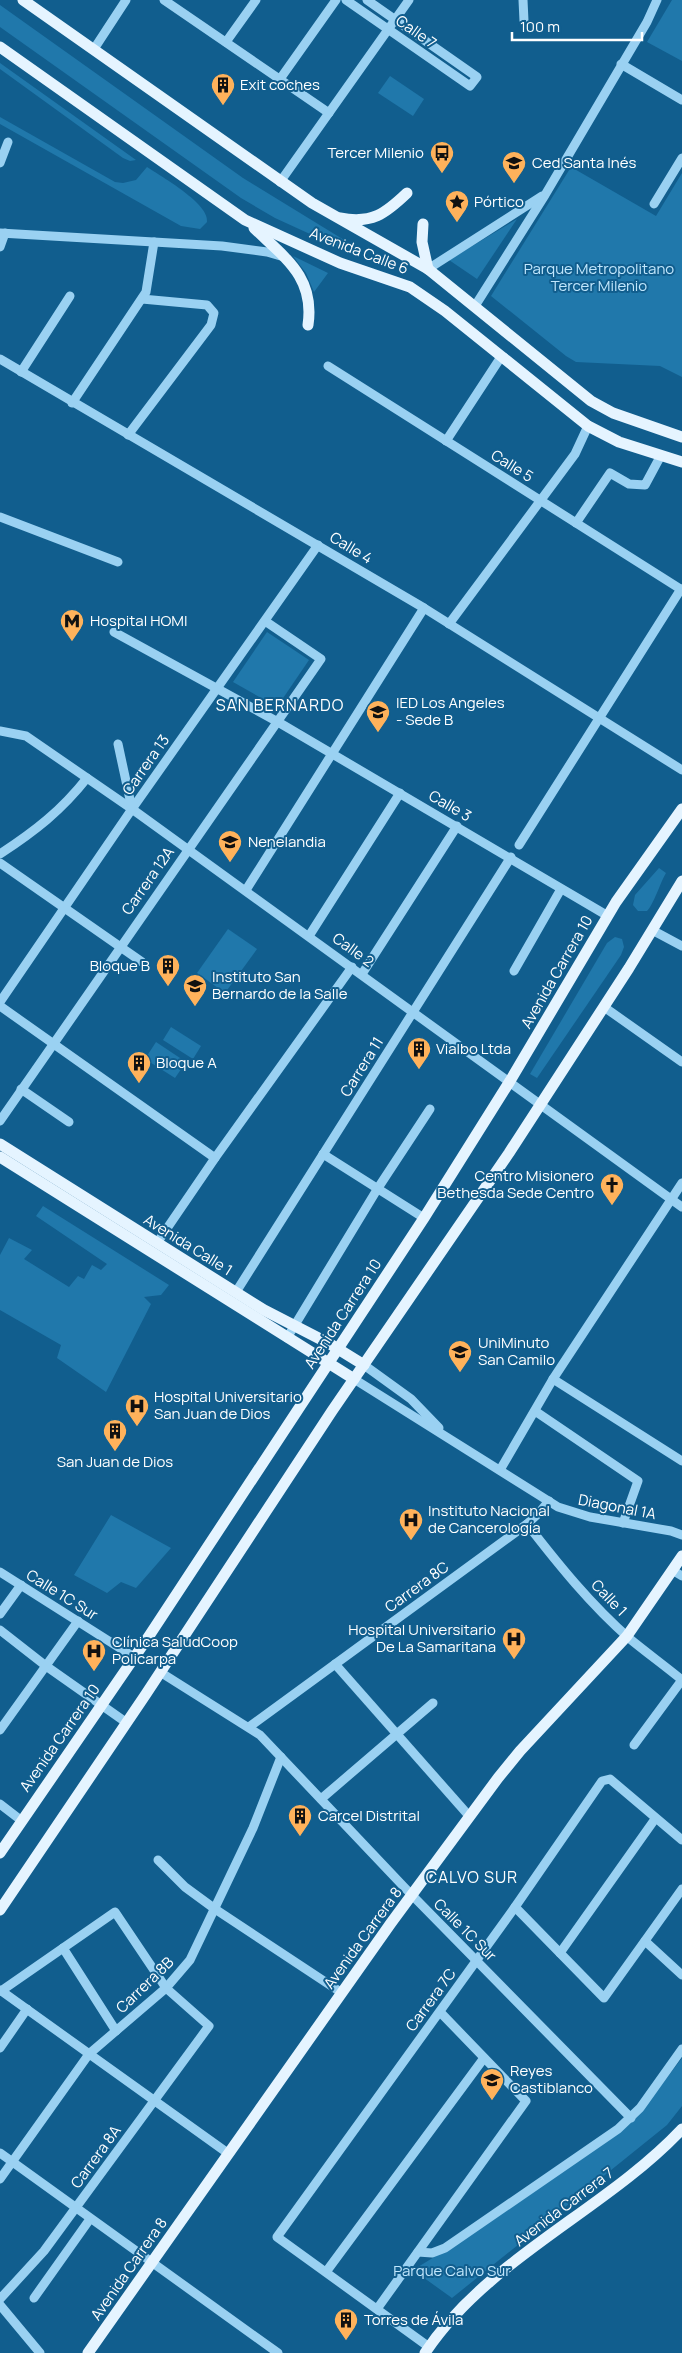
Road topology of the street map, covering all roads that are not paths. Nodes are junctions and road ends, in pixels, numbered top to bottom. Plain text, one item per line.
1 (23, 0) edge
2 (126, 0) edge
3 (164, 0) edge
4 (256, 0) edge
5 (336, 0) edge
6 (346, 0) edge
7 (367, 0) edge
8 (409, 0) edge
9 (523, 0) edge
10 (657, 0) edge
11 (395, 20) junction
12 (524, 21) dead end
13 (388, 29) junction
14 (226, 42) junction
15 (0, 47) edge
16 (94, 49) junction
17 (621, 64) junction
18 (280, 80) junction
19 (682, 100) edge
20 (329, 113) junction
21 (8, 142) dead end
22 (682, 158) edge
23 (0, 163) edge
24 (280, 182) junction
25 (407, 193) dead end
26 (545, 195) junction
27 (654, 204) dead end
28 (332, 216) junction
29 (246, 220) junction
30 (423, 224) dead end
31 (2, 233) edge
32 (154, 242) junction
33 (0, 247) edge
34 (284, 257) junction
35 (428, 269) junction
36 (70, 296) dead end
37 (142, 299) junction
38 (475, 306) junction
39 (308, 325) dead end
40 (504, 357) junction
41 (0, 359) edge
42 (328, 366) dead end
43 (21, 372) junction
44 (72, 403) junction
45 (588, 426) junction
46 (128, 435) junction
47 (682, 437) edge
48 (446, 441) junction
49 (658, 459) dead end
50 (682, 462) edge
51 (540, 500) junction
52 (0, 517) edge
53 (576, 522) junction
54 (318, 545) junction
55 (118, 562) dead end
56 (681, 589) edge
57 (424, 608) junction
58 (265, 621) junction
59 (449, 624) junction
60 (114, 632) dead end
61 (216, 690) junction
62 (599, 718) junction
63 (278, 722) junction
64 (0, 731) edge
65 (118, 744) dead end
66 (332, 753) junction
67 (682, 770) edge
68 (87, 778) junction
69 (400, 793) junction
70 (132, 808) junction
71 (682, 809) edge
72 (457, 826) junction
73 (519, 845) dead end
74 (188, 849) junction
75 (0, 854) edge
76 (511, 857) junction
77 (0, 863) edge
78 (682, 881) edge
79 (562, 888) junction
80 (246, 890) junction
81 (64, 908) junction
82 (608, 916) junction
83 (652, 930) junction
84 (309, 936) junction
85 (682, 946) edge
86 (120, 947) junction
87 (142, 962) dead end
88 (352, 967) junction
89 (514, 970) dead end
90 (362, 974) junction
91 (0, 1002) edge
92 (0, 1006) edge
93 (604, 1007) junction
94 (414, 1011) junction
95 (52, 1043) junction
96 (682, 1062) edge
97 (510, 1082) junction
98 (21, 1089) junction
99 (541, 1104) junction
100 (430, 1109) dead end
101 (0, 1121) edge
102 (69, 1122) dead end
103 (0, 1144) edge
104 (324, 1154) junction
105 (0, 1157) edge
106 (215, 1158) junction
107 (682, 1183) edge
108 (378, 1188) junction
109 (671, 1199) junction
110 (682, 1207) edge
111 (424, 1218) junction
112 (158, 1244) junction
113 (236, 1292) junction
114 (294, 1326) junction
115 (287, 1338) junction
116 (338, 1348) junction
117 (328, 1363) junction
118 (364, 1365) junction
119 (354, 1379) junction
120 (553, 1379) junction
121 (535, 1410) junction
122 (448, 1438) junction
123 (682, 1460) edge
124 (500, 1470) junction
125 (549, 1501) junction
126 (623, 1523) junction
127 (527, 1524) junction
128 (682, 1536) edge
129 (682, 1556) edge
130 (0, 1572) edge
131 (677, 1573) edge
132 (21, 1585) junction
133 (0, 1614) edge
134 (78, 1621) junction
135 (0, 1630) edge
136 (627, 1636) junction
137 (134, 1657) junction
138 (335, 1664) junction
139 (46, 1666) junction
140 (160, 1672) junction
141 (682, 1680) edge
142 (433, 1703) dead end
143 (101, 1705) junction
144 (127, 1723) junction
145 (249, 1727) junction
146 (0, 1730) edge
147 (397, 1734) junction
148 (634, 1745) dead end
149 (281, 1757) junction
150 (321, 1799) junction
151 (0, 1804) edge
152 (470, 1816) junction
153 (655, 1818) junction
154 (22, 1820) junction
155 (682, 1840) edge
156 (0, 1853) edge
157 (158, 1860) dead end
158 (682, 1889) edge
159 (412, 1895) junction
160 (515, 1907) junction
161 (0, 1910) edge
162 (216, 1910) junction
163 (645, 1941) junction
164 (63, 1948) junction
165 (560, 1953) junction
166 (477, 1961) junction
167 (682, 1975) edge
168 (166, 1988) junction
169 (1, 1990) edge
170 (342, 1994) junction
171 (27, 2009) junction
172 (440, 2012) junction
173 (116, 2031) junction
174 (0, 2048) edge
175 (682, 2049) edge
176 (89, 2054) junction
177 (484, 2058) junction
178 (154, 2101) junction
179 (631, 2118) junction
180 (682, 2129) edge
181 (0, 2153) edge
182 (228, 2154) junction
183 (12, 2162) junction
184 (0, 2179) edge
185 (75, 2208) junction
186 (90, 2219) junction
187 (418, 2252) junction
188 (152, 2262) junction
189 (326, 2272) junction
190 (34, 2298) dead end
191 (0, 2300) edge
192 (0, 2305) edge
193 (377, 2309) junction
194 (427, 2350) edge
195 (40, 2353) edge
196 (88, 2353) edge
197 (278, 2353) edge

1 - 16 main road, Avenida Calle 6
2 - 16 street
3 - 14 street
4 - 14 street
5 - 18 street
6 - 13 street, Calle 7
7 - 11 street, Calle 7
8 - 11 street
9 - 12 street
10 - 17 street
11 - 13 street
11 - 13 street, Calle 7
13 - 20 street
14 - 18 street
15 - 29 main road, Avenida Calle 6
16 - 24 main road, Avenida Calle 6
17 - 19 street
17 - 26 street
18 - 20 street
20 - 24 street
21 - 23 street
22 - 27 street
24 - 28 main road, Avenida Calle 6
25 - 28 main road
26 - 35 street
26 - 38 street
28 - 35 main road, Avenida Calle 6
29 - 34 main road
29 - 40 main road, Avenida Calle 6
30 - 35 main road
31 - 32 street
31 - 33 street
32 - 34 street
32 - 37 street
34 - 39 main road
35 - 38 main road, Avenida Calle 6
36 - 43 street
37 - 44 street
37 - 46 street
38 - 47 main road, Avenida Calle 6
40 - 45 main road, Avenida Calle 6
40 - 48 street
41 - 43 street, Calle 4
42 - 48 street, Calle 5
43 - 44 street, Calle 4
44 - 46 street, Calle 4
45 - 50 main road, Avenida Calle 6
45 - 51 street
46 - 54 street, Calle 4
48 - 51 street, Calle 5
49 - 53 street
51 - 53 street, Calle 5
51 - 59 street
52 - 55 street
53 - 56 street, Calle 5
54 - 57 street, Calle 4
54 - 58 street, Carrera 13
56 - 62 street
57 - 59 street, Calle 4
57 - 66 street
58 - 61 street, Carrera 13
58 - 63 street, Carrera 12A
59 - 62 street, Calle 4
60 - 61 street, Calle 3
61 - 63 street, Calle 3
61 - 70 street, Carrera 13
62 - 67 street, Calle 4
62 - 73 street
63 - 66 street, Calle 3
63 - 74 street, Carrera 12A
64 - 68 street, Calle 2
65 - 70 street
66 - 69 street, Calle 3
66 - 80 street
68 - 70 street, Calle 2
68 - 75 street
69 - 72 street, Calle 3
69 - 84 street
70 - 74 street, Calle 2
70 - 81 street, Carrera 13
71 - 82 main road, Avenida Carrera 10
72 - 76 street, Calle 3
72 - 90 street
74 - 80 street, Calle 2
74 - 86 street, Carrera 12A
76 - 79 street, Calle 3
76 - 94 street, Carrera 11
77 - 81 street
78 - 83 main road
79 - 82 street, Calle 3
79 - 89 street
80 - 84 street, Calle 2
81 - 86 street
81 - 91 street, Carrera 13
82 - 97 main road, Avenida Carrera 10
83 - 85 street
83 - 93 main road
84 - 88 street, Calle 2
86 - 87 street
86 - 95 street, Carrera 12A
88 - 90 street, Calle 2
88 - 106 street
90 - 94 street, Calle 2
92 - 95 street
93 - 96 street
93 - 99 main road
94 - 97 street, Calle 2
94 - 104 street, Carrera 11
95 - 98 street, Carrera 12A
95 - 106 street
97 - 99 street, Calle 2
97 - 111 main road, Avenida Carrera 10
98 - 101 street, Carrera 12A
98 - 102 street
99 - 109 street, Calle 2
99 - 118 main road
100 - 108 street
103 - 112 main road, Avenida Calle 1
104 - 108 street
104 - 113 street, Carrera 11
105 - 115 main road, Avenida Calle 1
106 - 112 street
107 - 109 street
108 - 111 street
108 - 114 street
109 - 110 street, Calle 2
109 - 120 street
111 - 116 main road, Avenida Carrera 10
112 - 113 main road, Avenida Calle 1
113 - 114 main road, Avenida Calle 1
114 - 115 street
114 - 116 main road, Avenida Calle 1
115 - 117 main road, Avenida Calle 1
116 - 117 main road, Avenida Carrera 10
116 - 118 main road, Avenida Calle 1
117 - 119 main road, Avenida Calle 1
117 - 137 main road, Avenida Carrera 10
118 - 119 main road
118 - 122 street
119 - 122 street
119 - 140 main road
120 - 121 street
120 - 123 street
121 - 124 street
121 - 126 street
122 - 124 street
124 - 125 street
125 - 126 street, Diagonal 1A
125 - 127 street, Carrera 8C
126 - 128 street, Diagonal 1A
127 - 136 street, Calle 1
127 - 138 street, Carrera 8C
129 - 131 main road, Avenida Carrera 8
130 - 132 street, Calle 1C Sur
131 - 136 main road, Avenida Carrera 8
132 - 133 street
132 - 134 street, Calle 1C Sur
134 - 137 street, Calle 1C Sur
134 - 139 street
135 - 139 street
136 - 141 street, Calle 1
136 - 152 main road, Avenida Carrera 8
137 - 143 main road, Avenida Carrera 10
138 - 145 street, Carrera 8C
138 - 147 street
139 - 143 street
139 - 146 street
140 - 144 main road
140 - 145 street, Calle 1C Sur
141 - 148 street
142 - 147 street
143 - 144 street
143 - 154 main road, Avenida Carrera 10
144 - 161 main road
145 - 149 street, Calle 1C Sur
147 - 150 street
147 - 152 street
149 - 150 street, Calle 1C Sur
149 - 162 street, Carrera 8B
150 - 159 street, Calle 1C Sur
151 - 154 street
152 - 159 main road, Avenida Carrera 8
153 - 155 street
153 - 160 street, Carrera 7C
153 - 165 street
154 - 156 main road, Avenida Carrera 10
157 - 162 street
158 - 163 street
159 - 166 street, Calle 1C Sur
159 - 170 main road, Avenida Carrera 8
160 - 165 street
160 - 166 street, Carrera 7C
162 - 168 street, Carrera 8B
162 - 170 street
163 - 165 street
163 - 167 street
164 - 168 street
164 - 169 street
164 - 173 street
166 - 172 street, Carrera 7C
166 - 179 street, Calle 1C Sur
168 - 173 street, Carrera 8B
168 - 178 street, Carrera 8A
169 - 171 street
170 - 182 main road, Avenida Carrera 8
171 - 174 street
171 - 176 street
172 - 177 street
172 - 189 street, Carrera 7C
173 - 176 street, Carrera 8B
175 - 179 street
176 - 178 street
176 - 183 street, Carrera 8B
177 - 187 street
177 - 189 street
178 - 182 street
178 - 185 street, Carrera 8A
179 - 187 street
180 - 194 main road, Avenida Carrera 7
181 - 183 street
182 - 188 main road, Avenida Carrera 8
183 - 184 street, Carrera 8B
183 - 185 street
185 - 186 street
185 - 191 street, Carrera 8A
186 - 188 street
186 - 190 street
187 - 193 street
188 - 196 main road, Avenida Carrera 8
188 - 197 street
189 - 193 street
192 - 195 street
193 - 194 street

